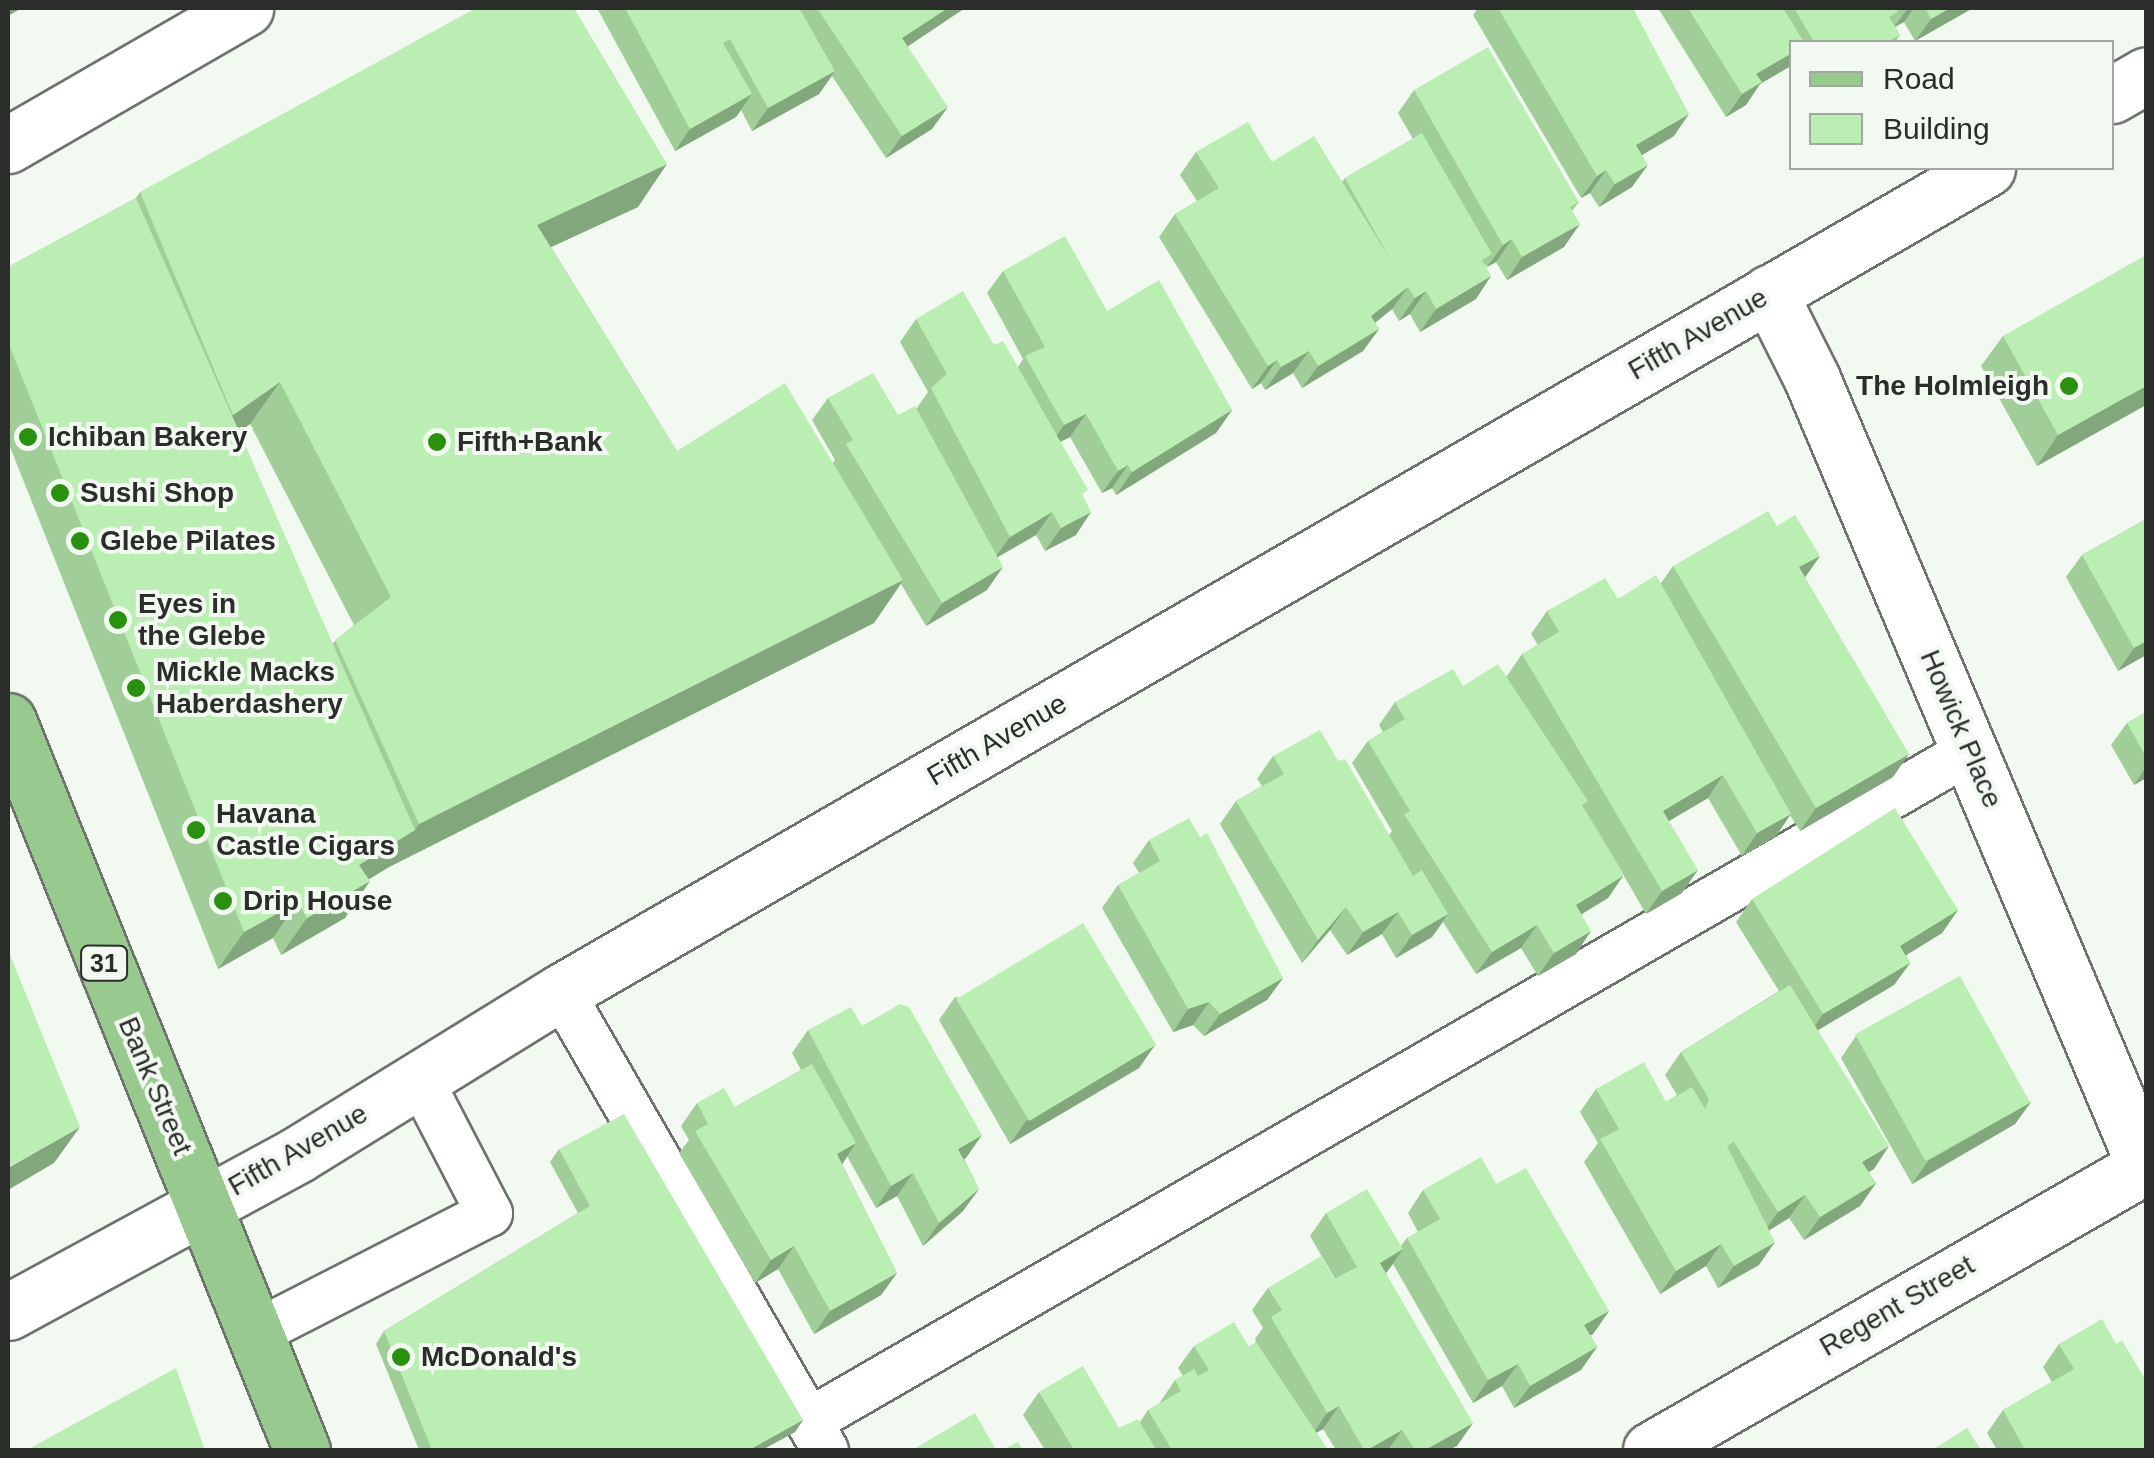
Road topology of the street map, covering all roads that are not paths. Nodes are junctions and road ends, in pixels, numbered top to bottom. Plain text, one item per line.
1 (245, 8) edge
2 (2146, 74) edge
3 (2114, 94) edge
4 (8, 146) edge
5 (1983, 170) edge
6 (1769, 294) junction
7 (8, 721) edge
8 (1970, 750) junction
9 (561, 992) junction
10 (419, 1078) junction
11 (2146, 1167) edge
12 (204, 1203) junction
13 (8, 1312) edge
14 (254, 1332) junction
15 (816, 1436) edge
16 (302, 1450) edge
17 (1652, 1450) edge

1 - 4 street
2 - 3 street
5 - 6 street, Fifth Avenue
6 - 8 street, Howick Place
6 - 9 street, Fifth Avenue
7 - 12 main road, Bank Street / 31
8 - 11 street, Howick Place
8 - 15 lane
9 - 10 street, Fifth Avenue
9 - 15 lane
10 - 12 street, Fifth Avenue
10 - 14 lane
11 - 17 street, Regent Street
12 - 13 street, Fifth Avenue
12 - 14 main road, Bank Street / 31
14 - 16 main road, Bank Street / 31

